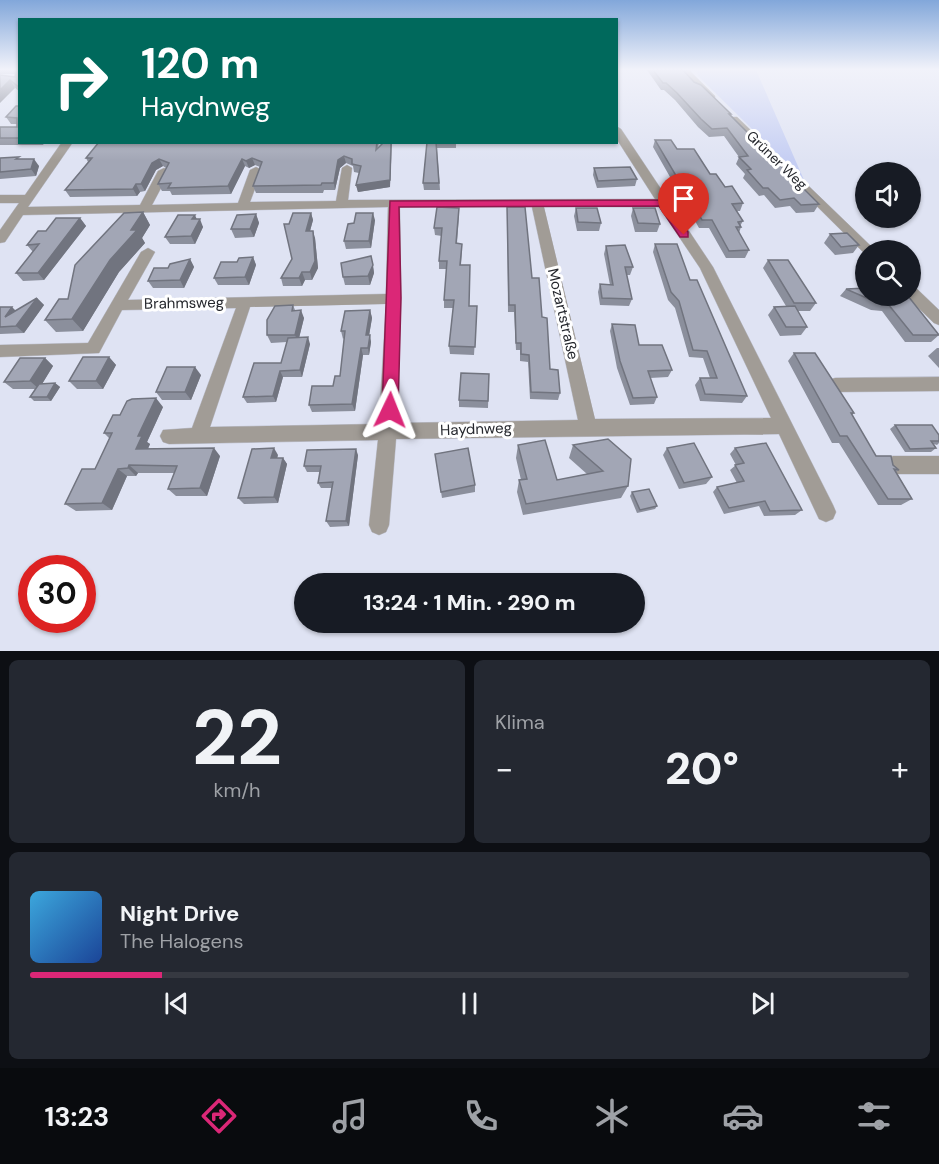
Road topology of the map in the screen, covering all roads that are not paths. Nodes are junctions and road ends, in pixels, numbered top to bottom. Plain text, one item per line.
1 (714, 100) edge
2 (618, 132) edge
3 (67, 144) edge
4 (347, 168) dead end
5 (256, 170) edge
6 (165, 171) edge
7 (0, 199) edge
8 (29, 199) junction
9 (394, 203) junction
10 (537, 203) junction
11 (663, 203) junction
12 (341, 204) junction
13 (243, 206) junction
14 (144, 208) junction
15 (20, 211) junction
16 (0, 239) edge
17 (859, 240) edge
18 (148, 252) dead end
19 (394, 298) junction
20 (245, 302) junction
21 (921, 302) edge
22 (119, 305) junction
23 (939, 320) edge
24 (0, 351) edge
25 (939, 384) edge
26 (835, 385) edge
27 (588, 425) junction
28 (783, 426) junction
29 (389, 433) junction
30 (198, 435) junction
31 (169, 436) dead end
32 (893, 465) edge
33 (939, 465) edge
34 (826, 512) dead end
35 (378, 525) dead end

1 - 17 street, Grüner Weg
2 - 11 street
3 - 8 street
4 - 12 street
5 - 13 street
6 - 14 street
7 - 8 street
8 - 15 street
9 - 10 street
9 - 12 street
9 - 19 street
10 - 11 street
10 - 27 street, Mozartstraße
11 - 28 street
12 - 13 street
13 - 14 street
14 - 15 street
15 - 16 street
18 - 22 street
19 - 20 street, Brahmsweg
19 - 29 street
20 - 22 street, Brahmsweg
20 - 30 street
21 - 23 street
22 - 24 street
25 - 26 street
27 - 28 street, Haydnweg
27 - 29 street, Haydnweg
28 - 34 street
29 - 30 street, Haydnweg
29 - 35 street
30 - 31 street, Haydnweg
32 - 33 street

